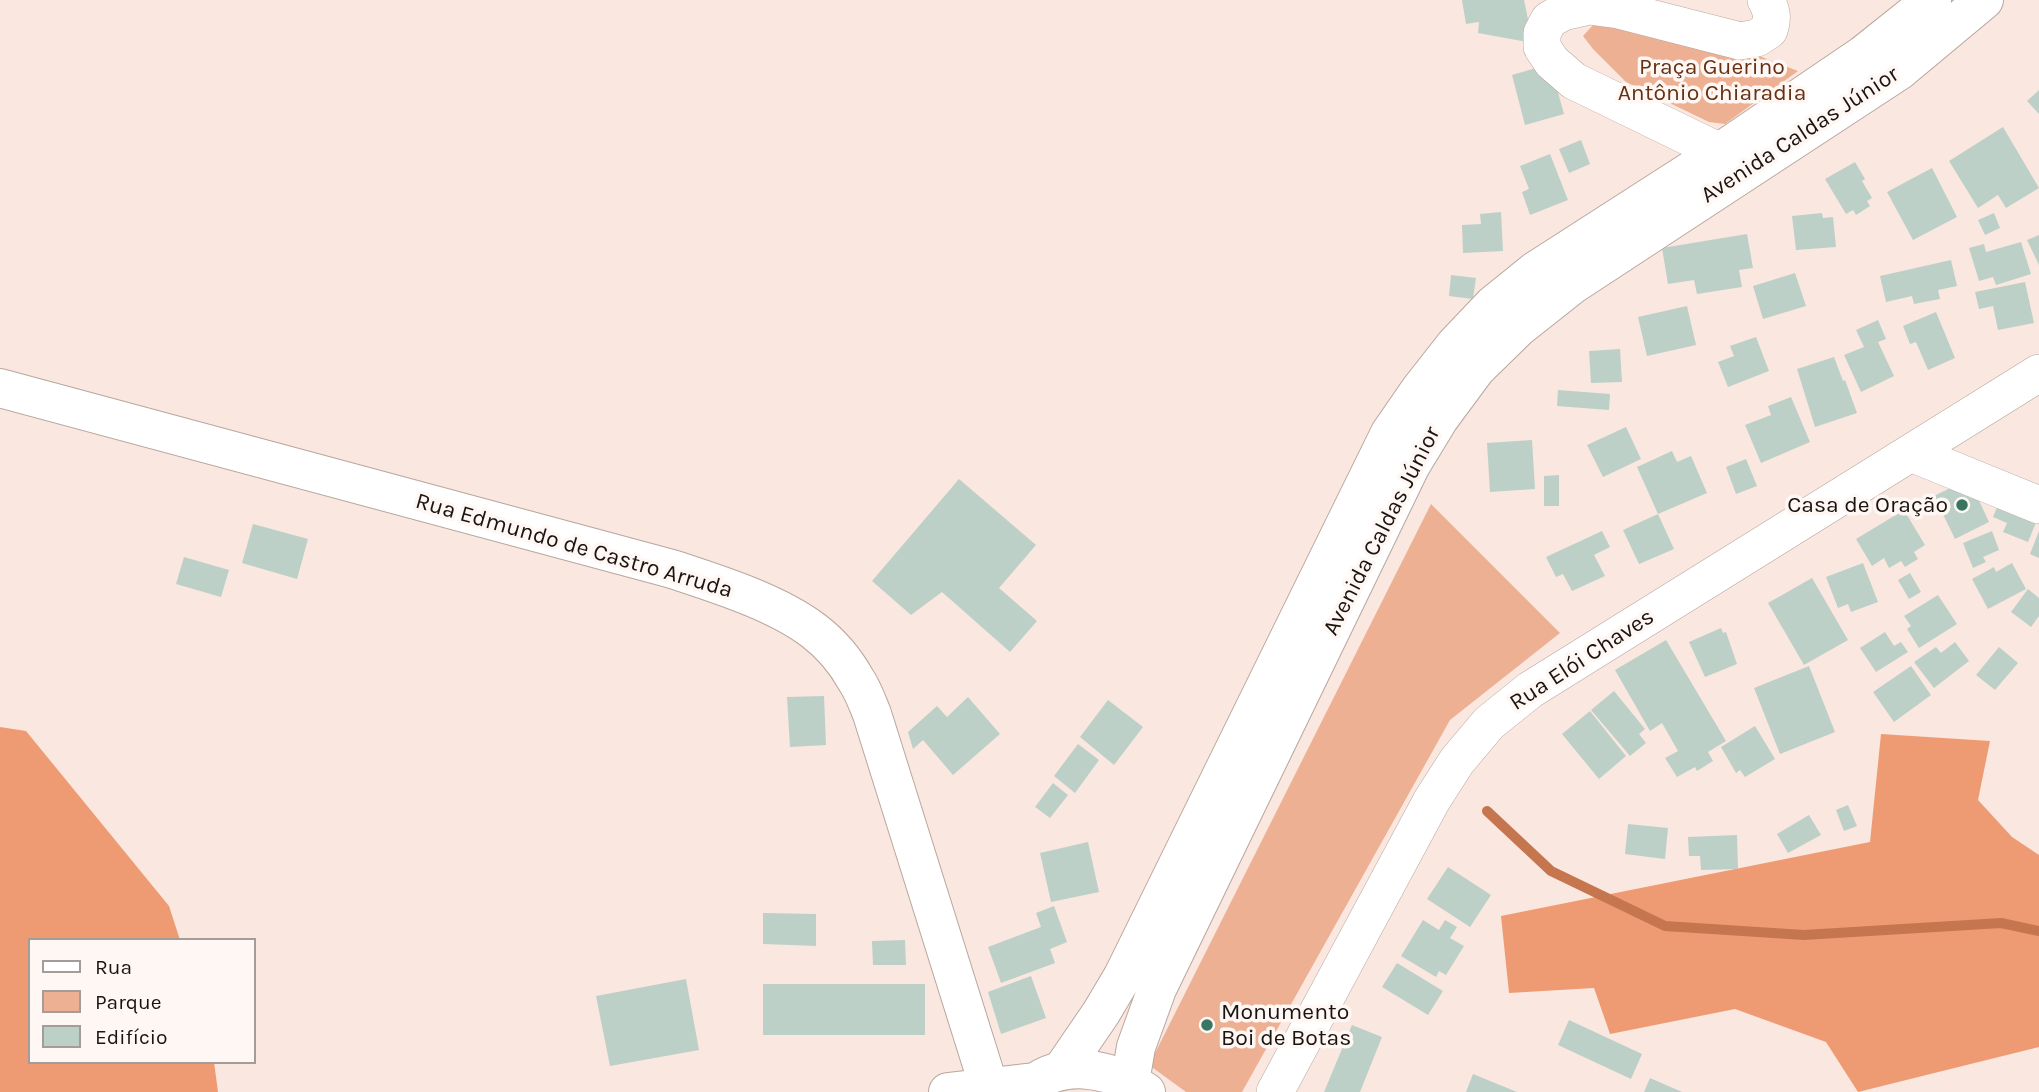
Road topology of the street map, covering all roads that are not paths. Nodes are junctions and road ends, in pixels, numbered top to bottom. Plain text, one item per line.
1 (1766, 0) edge
2 (1932, 0) edge
3 (1984, 0) edge
4 (1720, 152) junction
5 (2039, 373) edge
6 (0, 388) edge
7 (1911, 453) junction
8 (2039, 505) edge
9 (1013, 1086) edge
10 (1138, 1087) edge
11 (948, 1092) edge
12 (1275, 1092) edge

1 - 4 street
2 - 4 main road, Avenida Caldas Júnior
3 - 10 main road, Avenida Caldas Júnior
4 - 9 main road, Avenida Caldas Júnior
5 - 7 street, Rua Elói Chaves
6 - 9 main road, Rua Edmundo de Castro Arruda
7 - 8 street
7 - 12 street, Rua Elói Chaves
9 - 10 main road
9 - 11 main road

